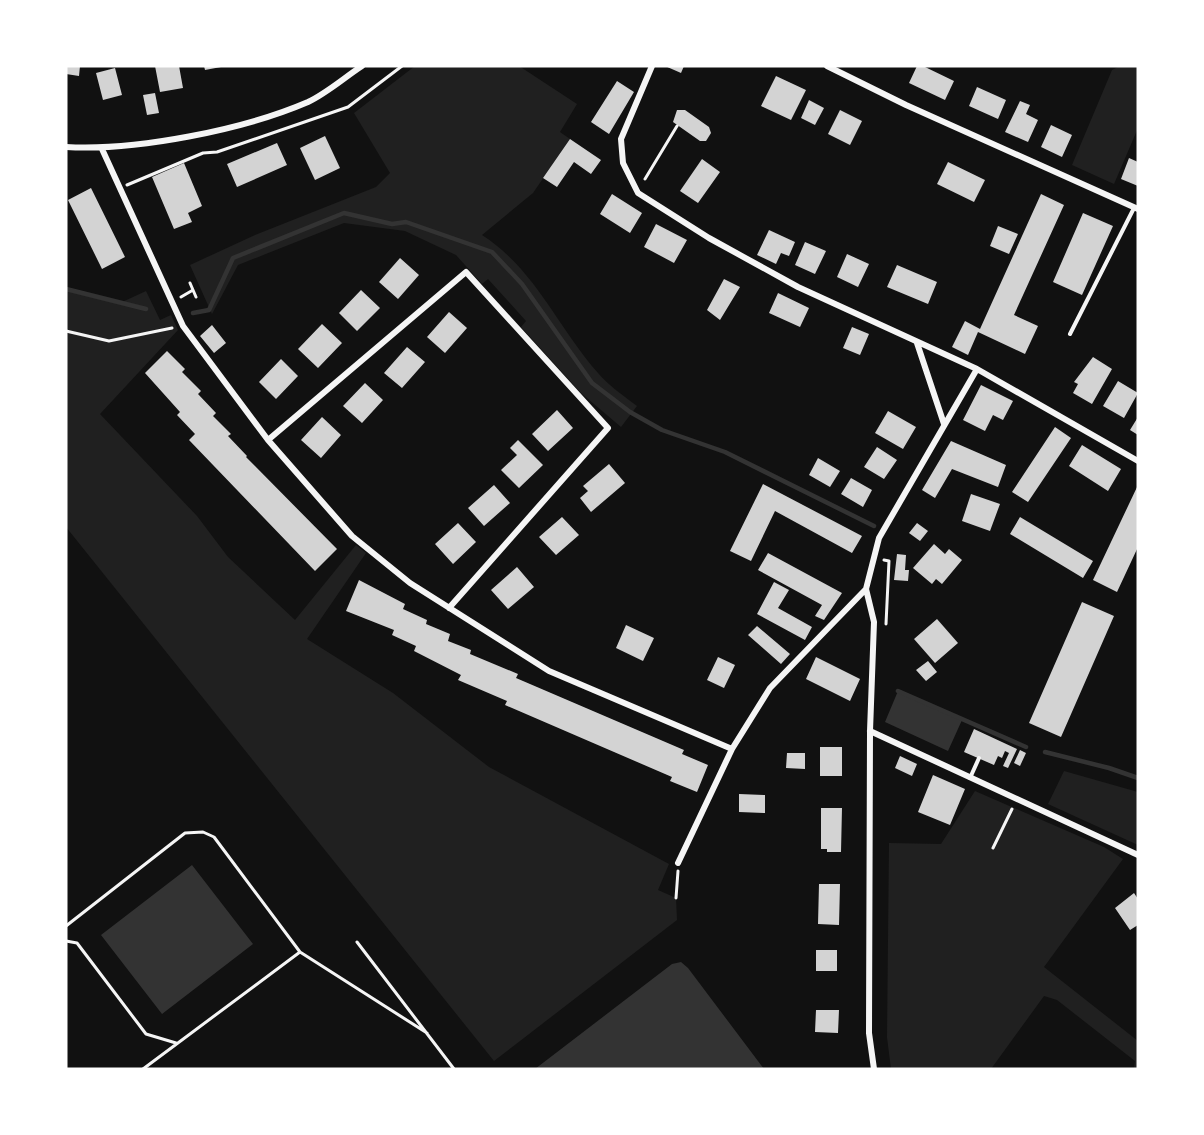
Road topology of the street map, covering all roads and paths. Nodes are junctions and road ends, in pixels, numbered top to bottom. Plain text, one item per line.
1 (362, 66) edge
2 (402, 66) edge
3 (652, 66) edge
4 (827, 66) edge
5 (678, 126) dead end
6 (66, 147) edge
7 (102, 149) junction
8 (645, 179) dead end
9 (120, 188) junction
10 (1136, 208) edge
11 (190, 283) dead end
12 (196, 297) dead end
13 (183, 326) junction
14 (66, 331) edge
15 (1070, 334) dead end
16 (917, 343) junction
17 (977, 369) junction
18 (944, 424) junction
19 (268, 440) junction
20 (1138, 461) edge
21 (866, 589) junction
22 (449, 608) junction
23 (870, 731) junction
24 (732, 749) junction
25 (980, 758) dead end
26 (970, 778) junction
27 (1016, 799) junction
28 (993, 848) dead end
29 (1138, 855) edge
30 (678, 863) joint
31 (676, 898) dead end
32 (66, 926) edge
33 (66, 941) edge
34 (357, 942) dead end
35 (300, 952) junction
36 (427, 1033) junction
37 (177, 1044) junction
38 (143, 1069) edge
39 (454, 1069) edge
40 (874, 1069) edge

1 - 7 street
2 - 9 path
3 - 16 street
4 - 10 street
5 - 8 path
6 - 7 street
7 - 9 street
9 - 13 street
10 - 15 lane
11 - 12 path
13 - 14 path
13 - 19 street
16 - 17 street
16 - 18 street
17 - 18 street
17 - 20 street
18 - 21 street
19 - 22 street
19 - 22 street
21 - 23 street
21 - 24 street
22 - 24 street
23 - 26 street
23 - 40 street
24 - 30 street
25 - 26 lane
26 - 27 street
27 - 28 path
27 - 29 street
30 - 31 path
32 - 35 path
33 - 37 path
34 - 36 path
35 - 36 path
35 - 37 path
36 - 39 path
37 - 38 path

